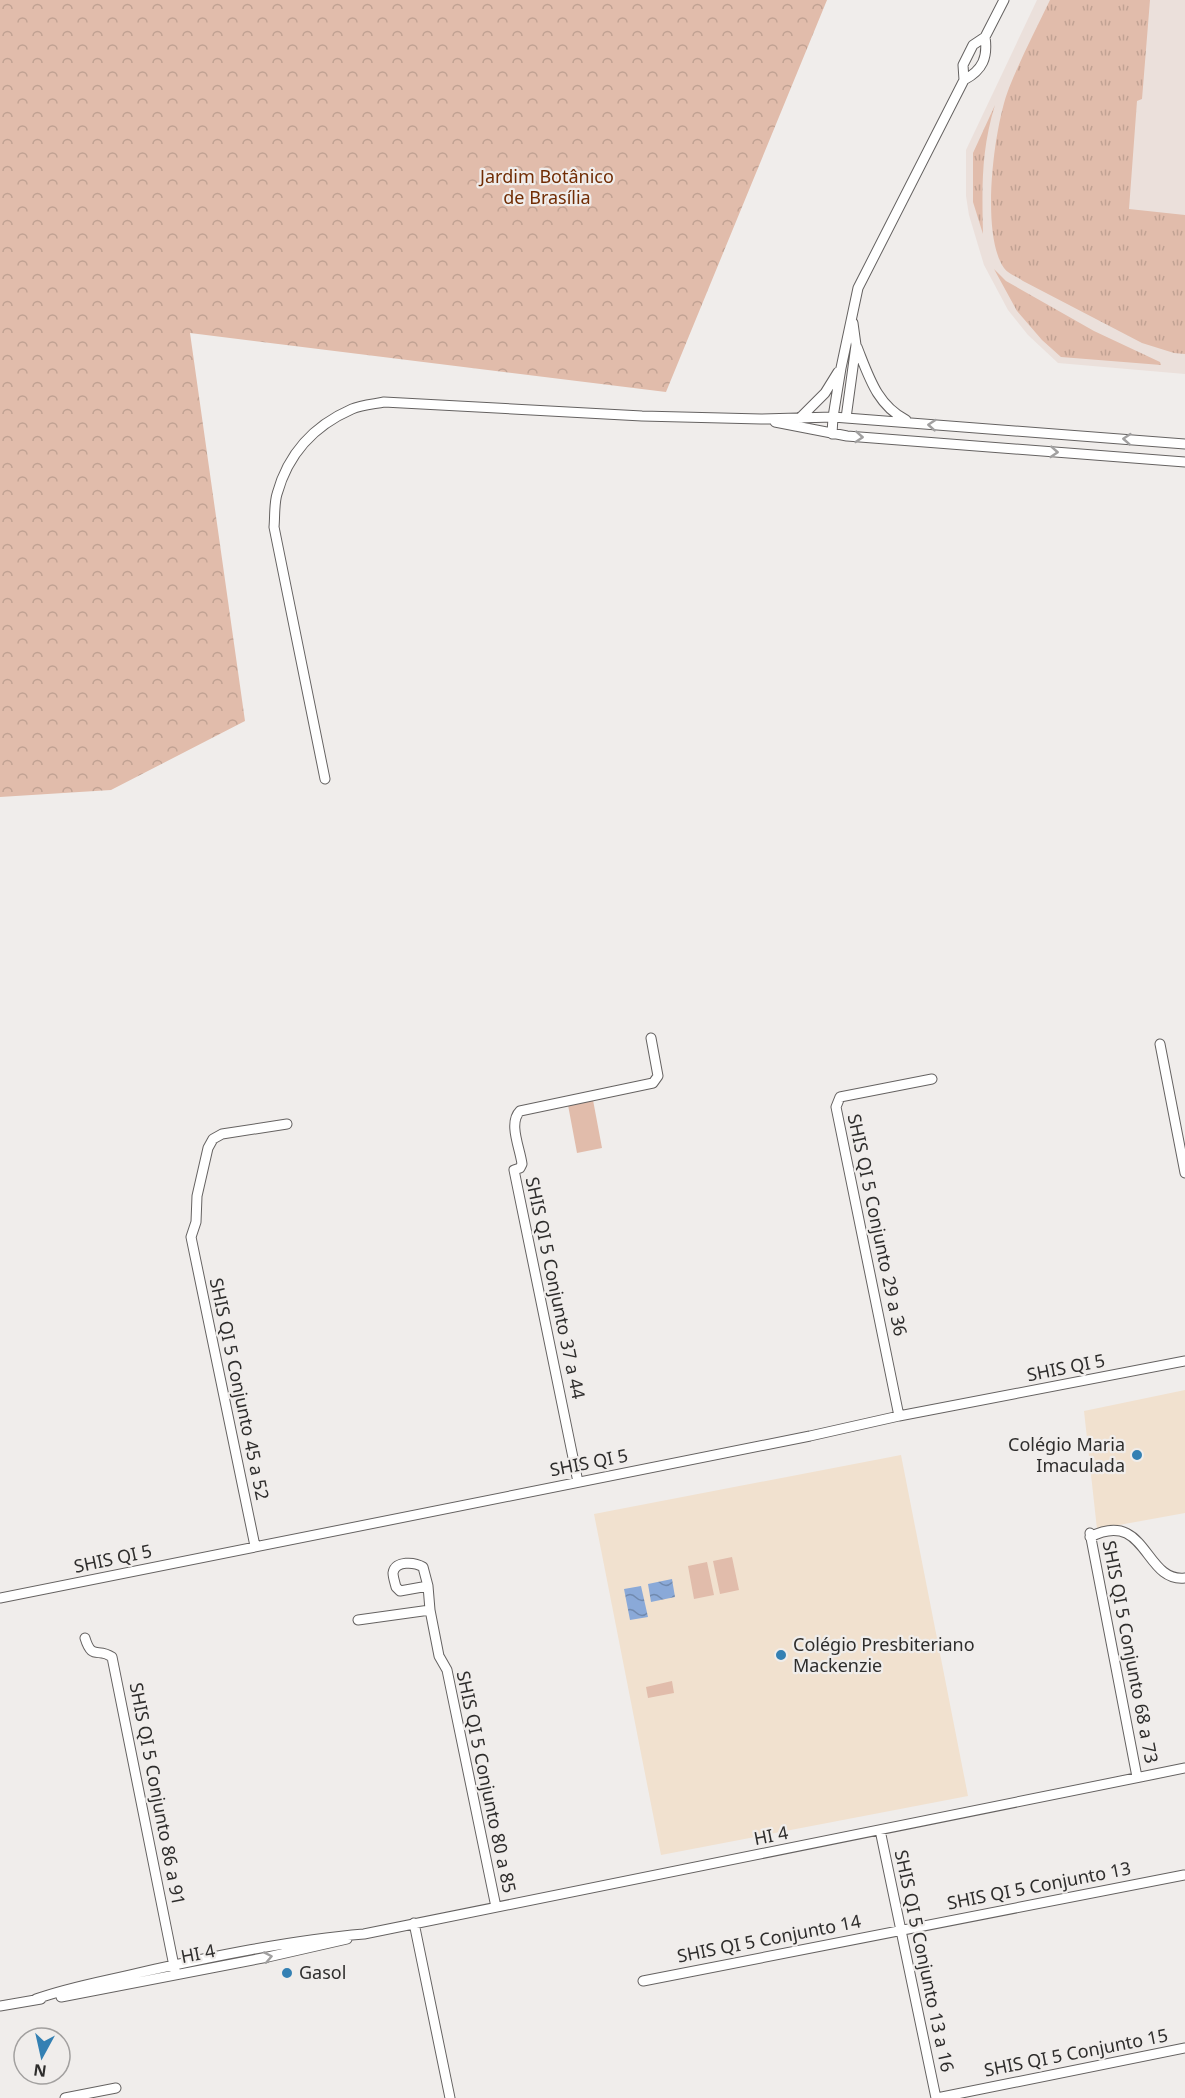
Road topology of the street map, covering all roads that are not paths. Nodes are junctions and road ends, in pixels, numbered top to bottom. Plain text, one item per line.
1 (1004, 0) edge
2 (985, 37) junction
3 (964, 80) junction
4 (852, 311) junction
5 (856, 345) junction
6 (841, 368) junction
7 (801, 417) junction
8 (833, 417) junction
9 (846, 418) junction
10 (761, 419) junction
11 (911, 423) junction
12 (832, 434) junction
13 (1185, 444) edge
14 (1185, 462) edge
15 (325, 779) dead end
16 (651, 1038) dead end
17 (1160, 1044) dead end
18 (932, 1078) dead end
19 (287, 1124) dead end
20 (1185, 1173) edge
21 (1185, 1361) edge
22 (899, 1416) junction
23 (578, 1482) junction
24 (255, 1546) junction
25 (1185, 1578) edge
26 (428, 1586) dead end
27 (0, 1598) edge
28 (430, 1610) junction
29 (358, 1620) dead end
30 (85, 1638) dead end
31 (1185, 1768) edge
32 (1137, 1777) junction
33 (880, 1830) junction
34 (1184, 1875) edge
35 (496, 1907) junction
36 (414, 1923) junction
37 (901, 1930) junction
38 (175, 1970) junction
39 (643, 1981) dead end
40 (0, 2006) edge
41 (1185, 2048) edge
42 (116, 2088) dead end
43 (65, 2098) edge
44 (450, 2098) edge
45 (936, 2098) edge

1 - 2 street
2 - 3 street
2 - 3 street
3 - 4 street
4 - 5 street
4 - 6 street
5 - 9 street
5 - 11 street
6 - 7 street
6 - 8 street
7 - 8 street
7 - 10 street
8 - 9 street
8 - 12 street
9 - 11 street
10 - 12 street
10 - 15 street
13 -> 11 street
12 -> 14 street
16 - 23 street, SHIS QI 5 Conjunto 37 a 44
17 - 20 street
18 - 22 street, SHIS QI 5 Conjunto 29 a 36
19 - 24 street, SHIS QI 5 Conjunto 45 a 52
21 - 22 street, SHIS QI 5
22 - 23 street, SHIS QI 5
23 - 24 street, SHIS QI 5
24 - 27 street, SHIS QI 5
25 - 32 street, SHIS QI 5 Conjunto 68 a 73
26 - 28 street, SHIS QI 5 Conjunto 80 a 85
28 - 29 street
28 - 35 street, SHIS QI 5 Conjunto 80 a 85
30 - 38 street, SHIS QI 5 Conjunto 86 a 91
31 - 32 street, HI 4
32 - 33 street, HI 4
33 - 35 street, HI 4
33 - 37 street, SHIS QI 5 Conjunto 13 a 16
34 - 37 street, SHIS QI 5 Conjunto 13
35 - 36 street, HI 4
36 - 38 street, HI 4
36 - 44 street
37 - 39 street, SHIS QI 5 Conjunto 14
37 - 45 street, SHIS QI 5 Conjunto 13 a 16
38 - 40 street, HI 4
41 - 45 street, SHIS QI 5 Conjunto 15
42 - 43 street

